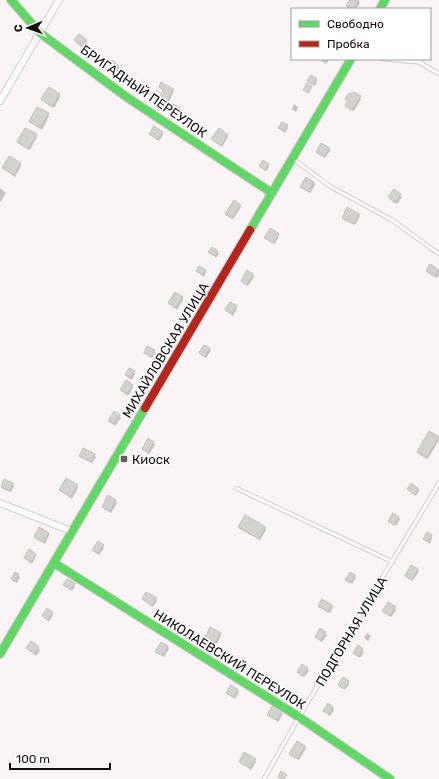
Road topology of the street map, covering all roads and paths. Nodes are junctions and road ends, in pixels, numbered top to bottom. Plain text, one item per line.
1 (11, 0) edge
2 (59, 0) edge
3 (40, 33) junction
4 (350, 60) edge
5 (396, 60) edge
6 (439, 74) edge
7 (0, 101) edge
8 (292, 158) junction
9 (272, 192) junction
10 (439, 254) edge
11 (439, 483) edge
12 (236, 488) dead end
13 (0, 503) edge
14 (71, 531) junction
15 (393, 562) junction
16 (54, 563) junction
17 (0, 654) edge
18 (299, 717) junction
19 (264, 779) edge
20 (390, 779) edge

1 - 3 street, БРИГАДНЫЙ ПЕРЕУЛОК
2 - 3 street
3 - 7 street
3 - 9 street, БРИГАДНЫЙ ПЕРЕУЛОК
4 - 8 street, МИХАЙЛОВСКАЯ УЛИЦА
5 - 6 lane
8 - 9 street, МИХАЙЛОВСКАЯ УЛИЦА
8 - 10 lane
9 - 14 street, МИХАЙЛОВСКАЯ УЛИЦА
11 - 15 lane, ПОДГОРНАЯ УЛИЦА
12 - 15 lane
13 - 14 street
14 - 16 street, МИХАЙЛОВСКАЯ УЛИЦА
15 - 18 lane, ПОДГОРНАЯ УЛИЦА
16 - 17 street, МИХАЙЛОВСКАЯ УЛИЦА
16 - 18 street, НИКОЛАЕВСКИЙ ПЕРЕУЛОК
18 - 19 lane, ПОДГОРНАЯ УЛИЦА
18 - 20 street, НИКОЛАЕВСКИЙ ПЕРЕУЛОК

